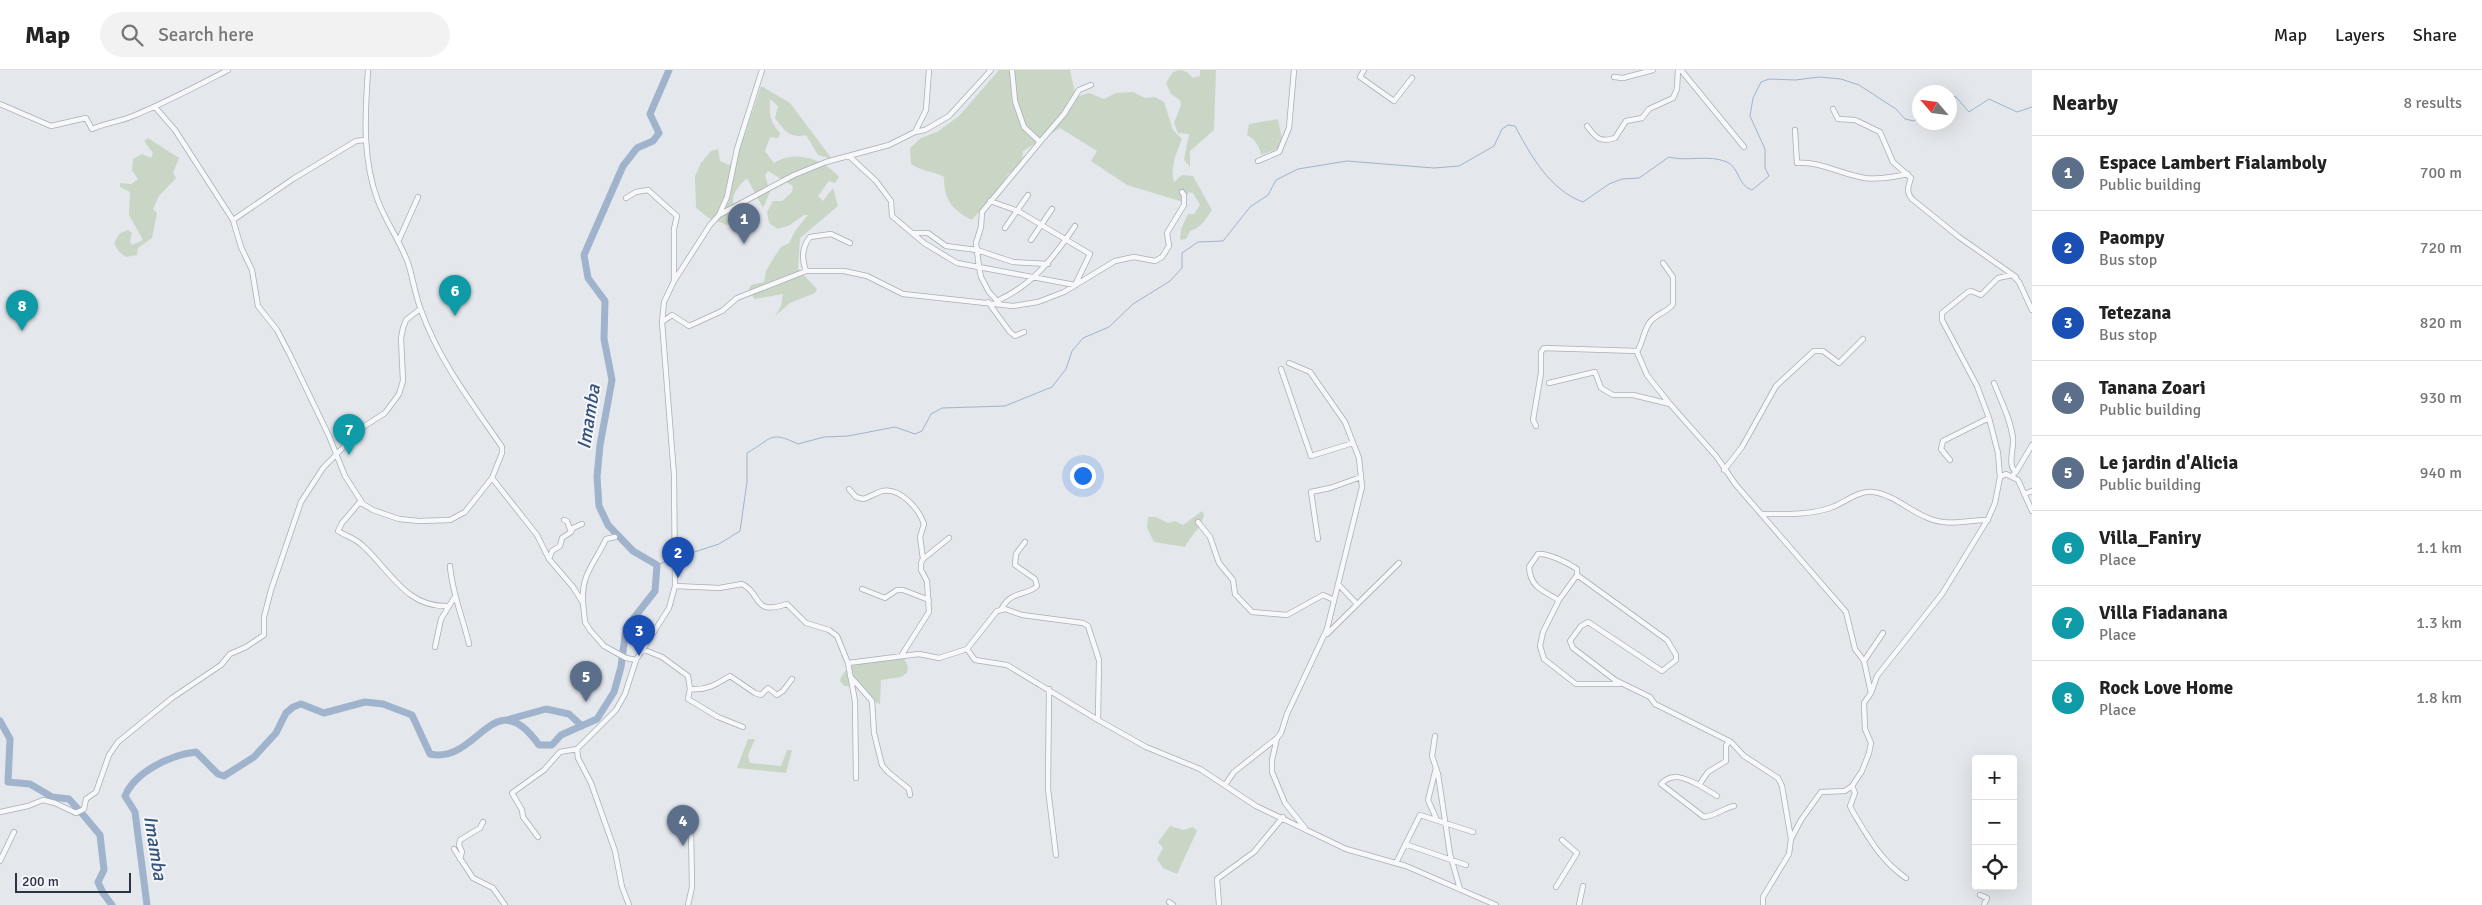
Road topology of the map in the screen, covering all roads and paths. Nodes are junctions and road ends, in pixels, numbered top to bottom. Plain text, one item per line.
1 (228, 70) edge
2 (368, 70) edge
3 (762, 70) edge
4 (929, 70) edge
5 (991, 70) edge
6 (1012, 70) edge
7 (1294, 70) edge
8 (1364, 70) edge
9 (1653, 70) edge
10 (1680, 70) edge
11 (1614, 77) dead end
12 (1412, 78) dead end
13 (1091, 86) dead end
14 (0, 104) edge
15 (155, 107) junction
16 (1832, 109) dead end
17 (1587, 126) dead end
18 (1795, 130) dead end
19 (915, 132) junction
20 (365, 140) junction
21 (1040, 142) junction
22 (1744, 147) dead end
23 (848, 156) junction
24 (1258, 161) dead end
25 (1908, 174) junction
26 (1182, 192) dead end
27 (1028, 195) dead end
28 (418, 196) dead end
29 (626, 198) dead end
30 (990, 201) junction
31 (1052, 209) dead end
32 (1018, 211) junction
33 (719, 215) junction
34 (232, 220) junction
35 (1042, 225) junction
36 (1075, 226) dead end
37 (1005, 228) dead end
38 (912, 233) junction
39 (1066, 239) junction
40 (1031, 240) dead end
41 (398, 242) junction
42 (850, 244) dead end
43 (977, 250) junction
44 (1663, 263) dead end
45 (1048, 264) junction
46 (979, 267) junction
47 (806, 271) junction
48 (2016, 277) junction
49 (1033, 278) junction
50 (674, 281) junction
51 (1075, 285) junction
52 (989, 302) junction
53 (999, 302) junction
54 (420, 309) junction
55 (2032, 310) edge
56 (662, 322) junction
57 (1024, 332) dead end
58 (1863, 339) dead end
59 (1637, 351) junction
60 (1289, 363) dead end
61 (1280, 369) dead end
62 (1549, 383) dead end
63 (1994, 383) dead end
64 (1670, 404) junction
65 (1989, 418) junction
66 (1536, 426) dead end
67 (1353, 443) junction
68 (2032, 445) edge
69 (337, 456) junction
70 (1950, 460) dead end
71 (1724, 470) junction
72 (2014, 474) junction
73 (1361, 477) junction
74 (2000, 477) junction
75 (492, 478) junction
76 (849, 489) dead end
77 (2032, 491) edge
78 (2024, 494) junction
79 (363, 504) junction
80 (2032, 511) edge
81 (1761, 514) junction
82 (564, 520) dead end
83 (1988, 520) junction
84 (1198, 522) dead end
85 (582, 524) dead end
86 (571, 532) junction
87 (615, 537) dead end
88 (949, 538) dead end
89 (1318, 538) dead end
90 (1025, 542) dead end
91 (549, 559) junction
92 (923, 559) junction
93 (1399, 563) dead end
94 (450, 566) dead end
95 (1577, 575) junction
96 (1338, 584) junction
97 (676, 586) junction
98 (862, 589) dead end
99 (454, 598) junction
100 (929, 600) junction
101 (1334, 600) junction
102 (1559, 600) junction
103 (583, 603) junction
104 (1356, 603) junction
105 (448, 606) junction
106 (1001, 610) junction
107 (1883, 634) dead end
108 (1323, 638) junction
109 (469, 644) dead end
110 (435, 647) dead end
111 (642, 649) junction
112 (967, 649) junction
113 (901, 656) junction
114 (636, 660) junction
115 (1864, 661) junction
116 (848, 663) junction
117 (850, 676) junction
118 (792, 679) dead end
119 (1621, 684) junction
120 (690, 689) junction
121 (1050, 689) junction
122 (1871, 693) junction
123 (1098, 720) junction
124 (744, 727) dead end
125 (1435, 736) dead end
126 (1277, 738) junction
127 (1729, 741) junction
128 (577, 749) junction
129 (1436, 767) junction
130 (856, 778) dead end
131 (1225, 785) junction
132 (1699, 785) junction
133 (1852, 786) junction
134 (910, 795) dead end
135 (1717, 796) dead end
136 (1734, 806) dead end
137 (0, 812) edge
138 (1283, 817) junction
139 (1436, 818) junction
140 (1445, 821) junction
141 (483, 822) dead end
142 (691, 828) dead end
143 (1308, 831) junction
144 (14, 832) dead end
145 (1473, 832) dead end
146 (538, 837) dead end
147 (1791, 839) junction
148 (1562, 840) dead end
149 (1405, 844) junction
150 (454, 849) dead end
151 (1056, 854) dead end
152 (460, 859) junction
153 (1452, 859) junction
154 (0, 861) edge
155 (1396, 863) junction
156 (1466, 865) dead end
157 (1906, 878) dead end
158 (1583, 886) dead end
159 (1556, 887) dead end
160 (1460, 889) junction
161 (1980, 895) dead end
162 (505, 905) edge
163 (629, 905) edge
164 (688, 905) edge
165 (1219, 905) edge
166 (1496, 905) edge
167 (1579, 905) edge
168 (1763, 905) edge
169 (1984, 905) edge

1 - 15 street
2 - 20 street
3 - 33 street
4 - 19 street
5 - 19 street
6 - 21 street
7 - 24 street
8 - 12 street
9 - 11 street
10 - 17 street
10 - 22 street
13 - 21 street
14 - 15 street
15 - 34 street
16 - 25 street
18 - 25 street
19 - 23 street
20 - 34 street
20 - 41 street
21 - 30 street
23 - 33 street
23 - 38 street
25 - 48 street
26 - 51 street
27 - 32 street
28 - 41 street
29 - 50 street
30 - 32 street
30 - 43 street
31 - 35 street
32 - 35 street
32 - 37 street
33 - 50 street
34 - 69 street
35 - 39 street
35 - 40 street
36 - 39 street
38 - 43 street
38 - 46 street
39 - 45 street
39 - 51 street
41 - 54 street
42 - 47 street
43 - 45 street
43 - 46 street
44 - 59 street
45 - 49 street
46 - 49 street
46 - 53 street
47 - 52 street
47 - 56 street
48 - 55 street
48 - 65 street
49 - 51 street
49 - 53 street
50 - 56 street
51 - 53 street
52 - 53 street
52 - 57 street
54 - 69 street
54 - 75 street
56 - 97 street
58 - 71 street
59 - 64 street
59 - 66 street
60 - 67 street
61 - 67 street
62 - 64 street
63 - 72 street
64 - 71 street
65 - 70 street
65 - 74 street
67 - 73 street
68 - 72 street
69 - 79 street
69 - 137 street
71 - 81 street
72 - 74 street
72 - 78 street
73 - 89 street
73 - 96 street
74 - 83 street
75 - 79 street
75 - 91 street
76 - 92 street
77 - 78 street
78 - 80 street
79 - 105 street
81 - 83 street
81 - 115 street
82 - 86 street
83 - 122 street
84 - 101 street
85 - 86 street
86 - 91 street
87 - 103 street
88 - 92 street
90 - 106 street
91 - 103 street
92 - 100 street
93 - 104 street
94 - 99 street
95 - 102 street
95 - 102 street
95 - 119 street
96 - 101 street
96 - 104 street
97 - 111 street
97 - 116 street
98 - 100 street
99 - 105 street
99 - 109 street
100 - 113 street
101 - 108 street
102 - 119 street
103 - 114 street
104 - 108 street
105 - 110 street
106 - 112 street
106 - 123 street
107 - 115 street
108 - 126 street
111 - 114 street
111 - 120 street
112 - 113 street
112 - 121 street
113 - 116 street
114 - 128 street
115 - 122 street
116 - 117 street
117 - 130 street
117 - 134 street
118 - 120 street
119 - 127 street
120 - 124 street
121 - 123 street
121 - 151 street
122 - 133 street
123 - 131 street
125 - 129 street
126 - 131 street
126 - 143 street
127 - 132 street
127 - 147 street
128 - 146 street
128 - 163 street
129 - 139 street
129 - 140 street
131 - 138 street
132 - 135 street
132 - 136 street
133 - 147 street
133 - 157 street
138 - 143 street
138 - 165 street
139 - 140 street
139 - 149 street
140 - 145 street
140 - 153 street
141 - 152 street
142 - 164 street
143 - 155 street
144 - 154 street
147 - 168 street
148 - 159 street
149 - 153 street
149 - 155 street
150 - 152 street
152 - 162 street
153 - 156 street
153 - 160 street
155 - 160 street
158 - 167 street
160 - 166 street
161 - 169 street

